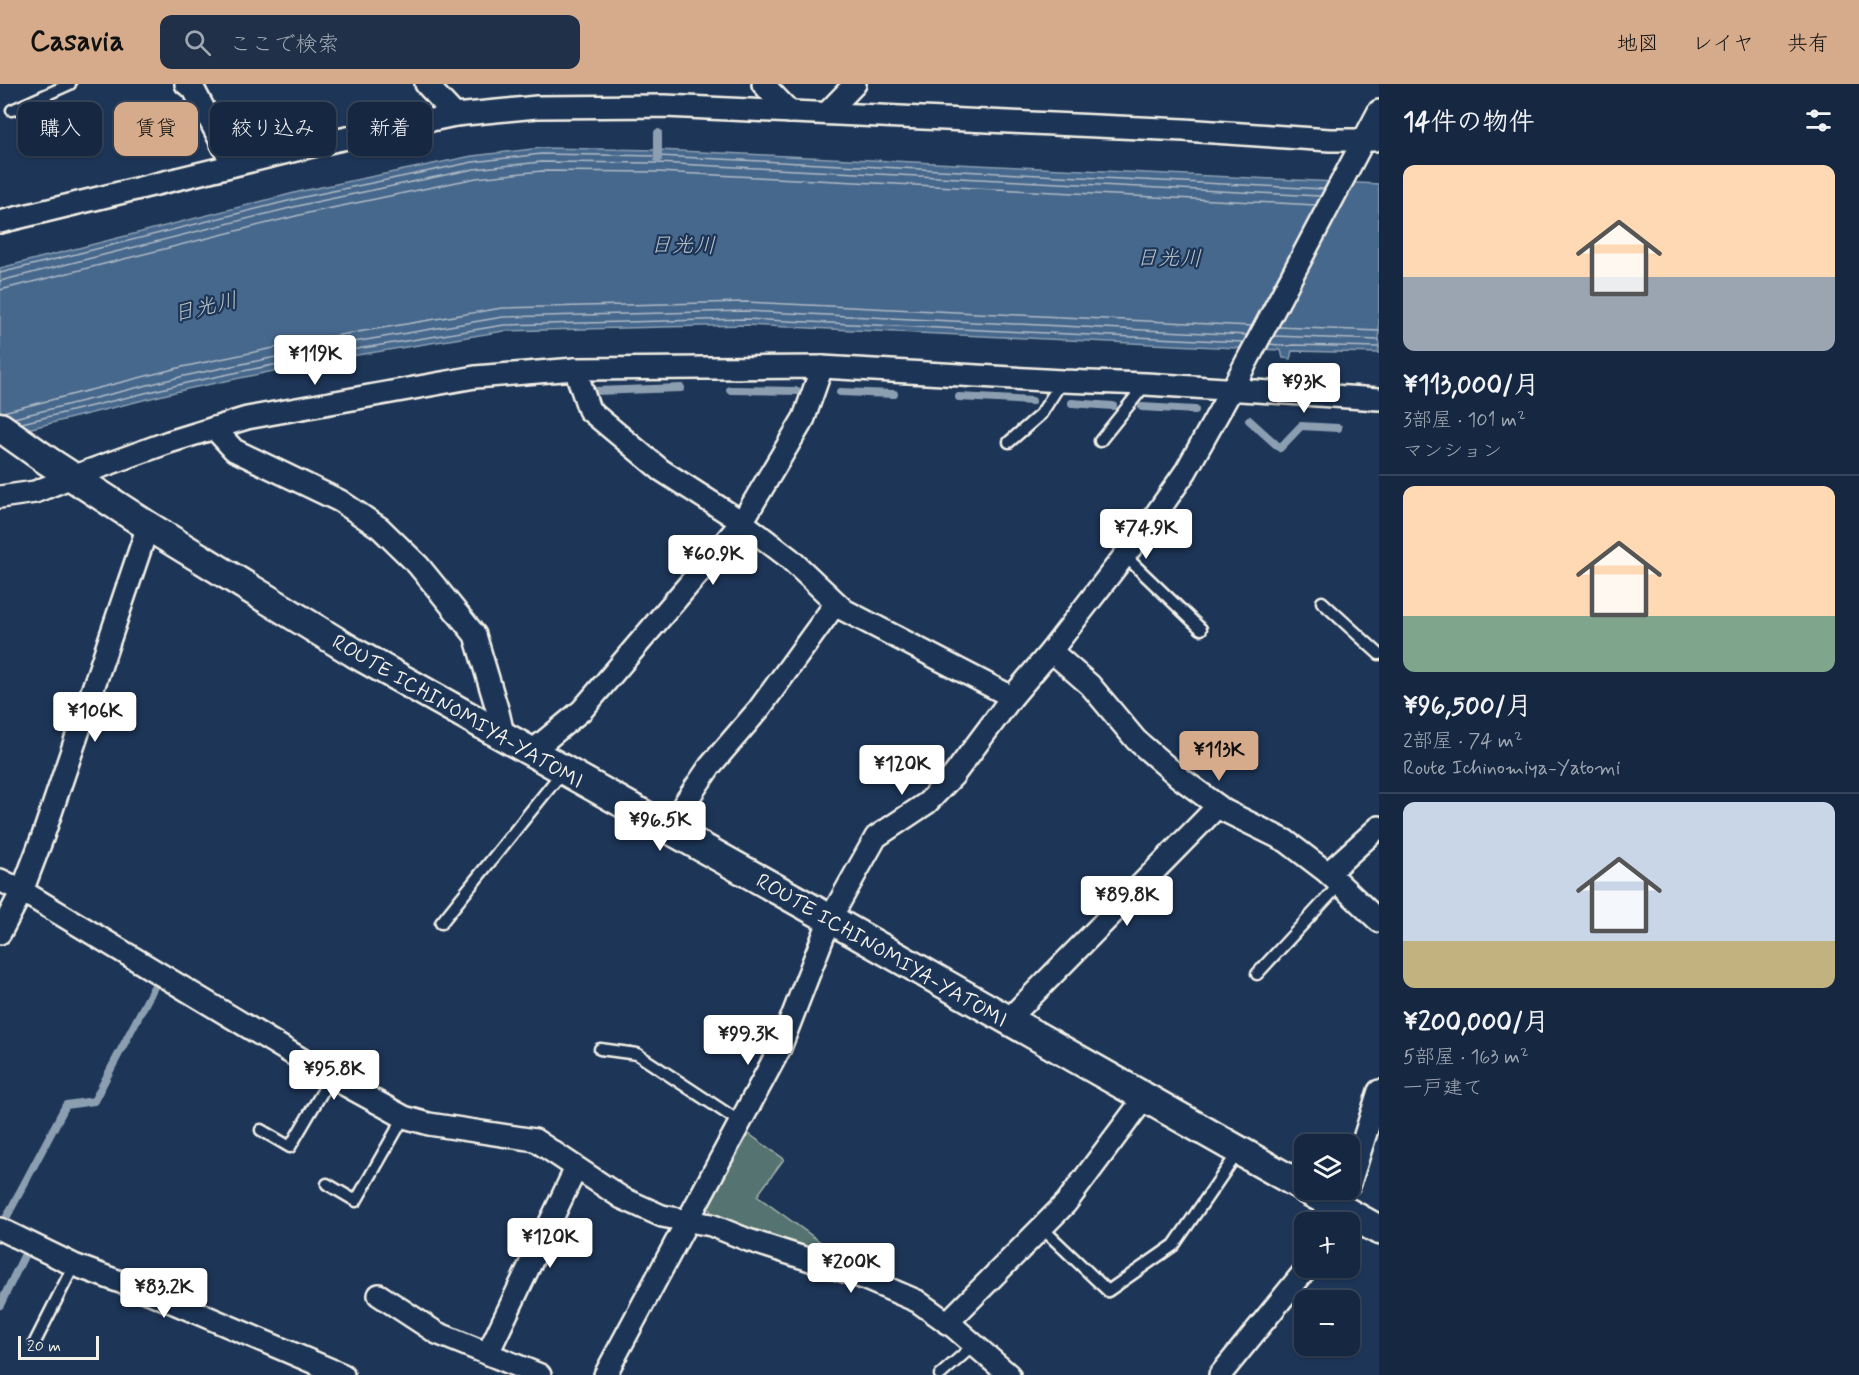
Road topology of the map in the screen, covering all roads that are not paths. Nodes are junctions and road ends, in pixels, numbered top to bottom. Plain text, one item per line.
1 (70, 84) edge
2 (426, 84) edge
3 (763, 84) edge
4 (855, 84) edge
5 (192, 85) edge
6 (12, 110) dead end
7 (1379, 111) edge
8 (790, 112) junction
9 (826, 113) junction
10 (455, 115) junction
11 (1368, 142) edge
12 (232, 165) junction
13 (0, 222) edge
14 (822, 367) junction
15 (575, 369) junction
16 (1062, 381) junction
17 (1235, 383) junction
18 (1146, 384) junction
19 (1379, 399) edge
20 (0, 427) edge
21 (214, 428) junction
22 (1100, 441) dead end
23 (1010, 442) dead end
24 (72, 477) junction
25 (0, 497) edge
26 (742, 522) junction
27 (148, 526) junction
28 (1124, 555) junction
29 (1322, 602) dead end
30 (836, 603) junction
31 (1201, 629) dead end
32 (1051, 651) junction
33 (1379, 654) edge
34 (1012, 697) junction
35 (504, 738) junction
36 (530, 753) junction
37 (563, 771) junction
38 (1218, 806) junction
39 (1379, 827) edge
40 (667, 829) junction
41 (1334, 879) junction
42 (0, 880) edge
43 (22, 891) junction
44 (830, 919) junction
45 (1379, 921) edge
46 (441, 923) dead end
47 (0, 933) edge
48 (1257, 974) dead end
49 (1008, 1021) junction
50 (600, 1049) dead end
51 (331, 1077) junction
52 (1379, 1091) edge
53 (1145, 1097) junction
54 (404, 1117) junction
55 (740, 1122) junction
56 (261, 1130) dead end
57 (1240, 1151) junction
58 (576, 1168) junction
59 (1294, 1182) edge
60 (327, 1184) dead end
61 (1347, 1204) edge
62 (687, 1222) junction
63 (1042, 1228) junction
64 (0, 1230) edge
65 (1379, 1230) edge
66 (74, 1265) junction
67 (1299, 1278) edge
68 (379, 1295) dead end
69 (947, 1323) junction
70 (34, 1342) dead end
71 (974, 1345) junction
72 (488, 1353) junction
73 (343, 1375) edge
74 (540, 1375) edge
75 (605, 1375) edge
76 (939, 1375) edge
77 (1009, 1375) edge
78 (1220, 1375) edge

1 - 6 lane
2 - 10 street
3 - 8 street
4 - 9 street
5 - 12 street
7 - 11 street
8 - 9 street
8 - 10 street
9 - 11 street
10 - 12 street
11 - 17 street
12 - 13 street
14 - 15 street
14 - 16 street
14 - 26 street
15 - 21 street
15 - 26 street
16 - 18 street
16 - 23 lane
17 - 18 street
17 - 19 street
17 - 28 street
18 - 22 lane
20 - 24 main road, ROUTE ICHINOMIYA-YATOMI
21 - 24 street
21 - 35 street
24 - 25 street
24 - 27 main road, ROUTE ICHINOMIYA-YATOMI
26 - 30 street
26 - 36 street
27 - 35 main road, ROUTE ICHINOMIYA-YATOMI
27 - 43 street
28 - 31 lane
28 - 32 street
29 - 33 lane
30 - 34 street
30 - 40 street
32 - 34 street
32 - 38 street
34 - 44 street
35 - 36 main road, ROUTE ICHINOMIYA-YATOMI
36 - 37 main road, ROUTE ICHINOMIYA-YATOMI
37 - 40 main road, ROUTE ICHINOMIYA-YATOMI
37 - 46 lane
38 - 41 street
38 - 49 street
39 - 41 street
40 - 44 main road, ROUTE ICHINOMIYA-YATOMI
41 - 45 street
41 - 48 lane
42 - 43 street
43 - 47 street
43 - 51 street
44 - 49 main road, ROUTE ICHINOMIYA-YATOMI
44 - 55 street
49 - 53 main road, ROUTE ICHINOMIYA-YATOMI
50 - 55 lane
51 - 54 street
51 - 56 lane
52 - 61 street
53 - 57 main road, ROUTE ICHINOMIYA-YATOMI
53 - 63 street
54 - 58 street
54 - 60 lane
55 - 62 street
57 - 59 main road, ROUTE ICHINOMIYA-YATOMI
57 - 63 lane
58 - 62 street
58 - 72 street
61 - 65 main road, ROUTE ICHINOMIYA-YATOMI
62 - 69 street
62 - 75 street
63 - 69 street
64 - 66 street
66 - 70 lane
66 - 73 street
67 - 78 street
68 - 72 street
69 - 71 street
71 - 76 lane
71 - 77 street
72 - 74 street

